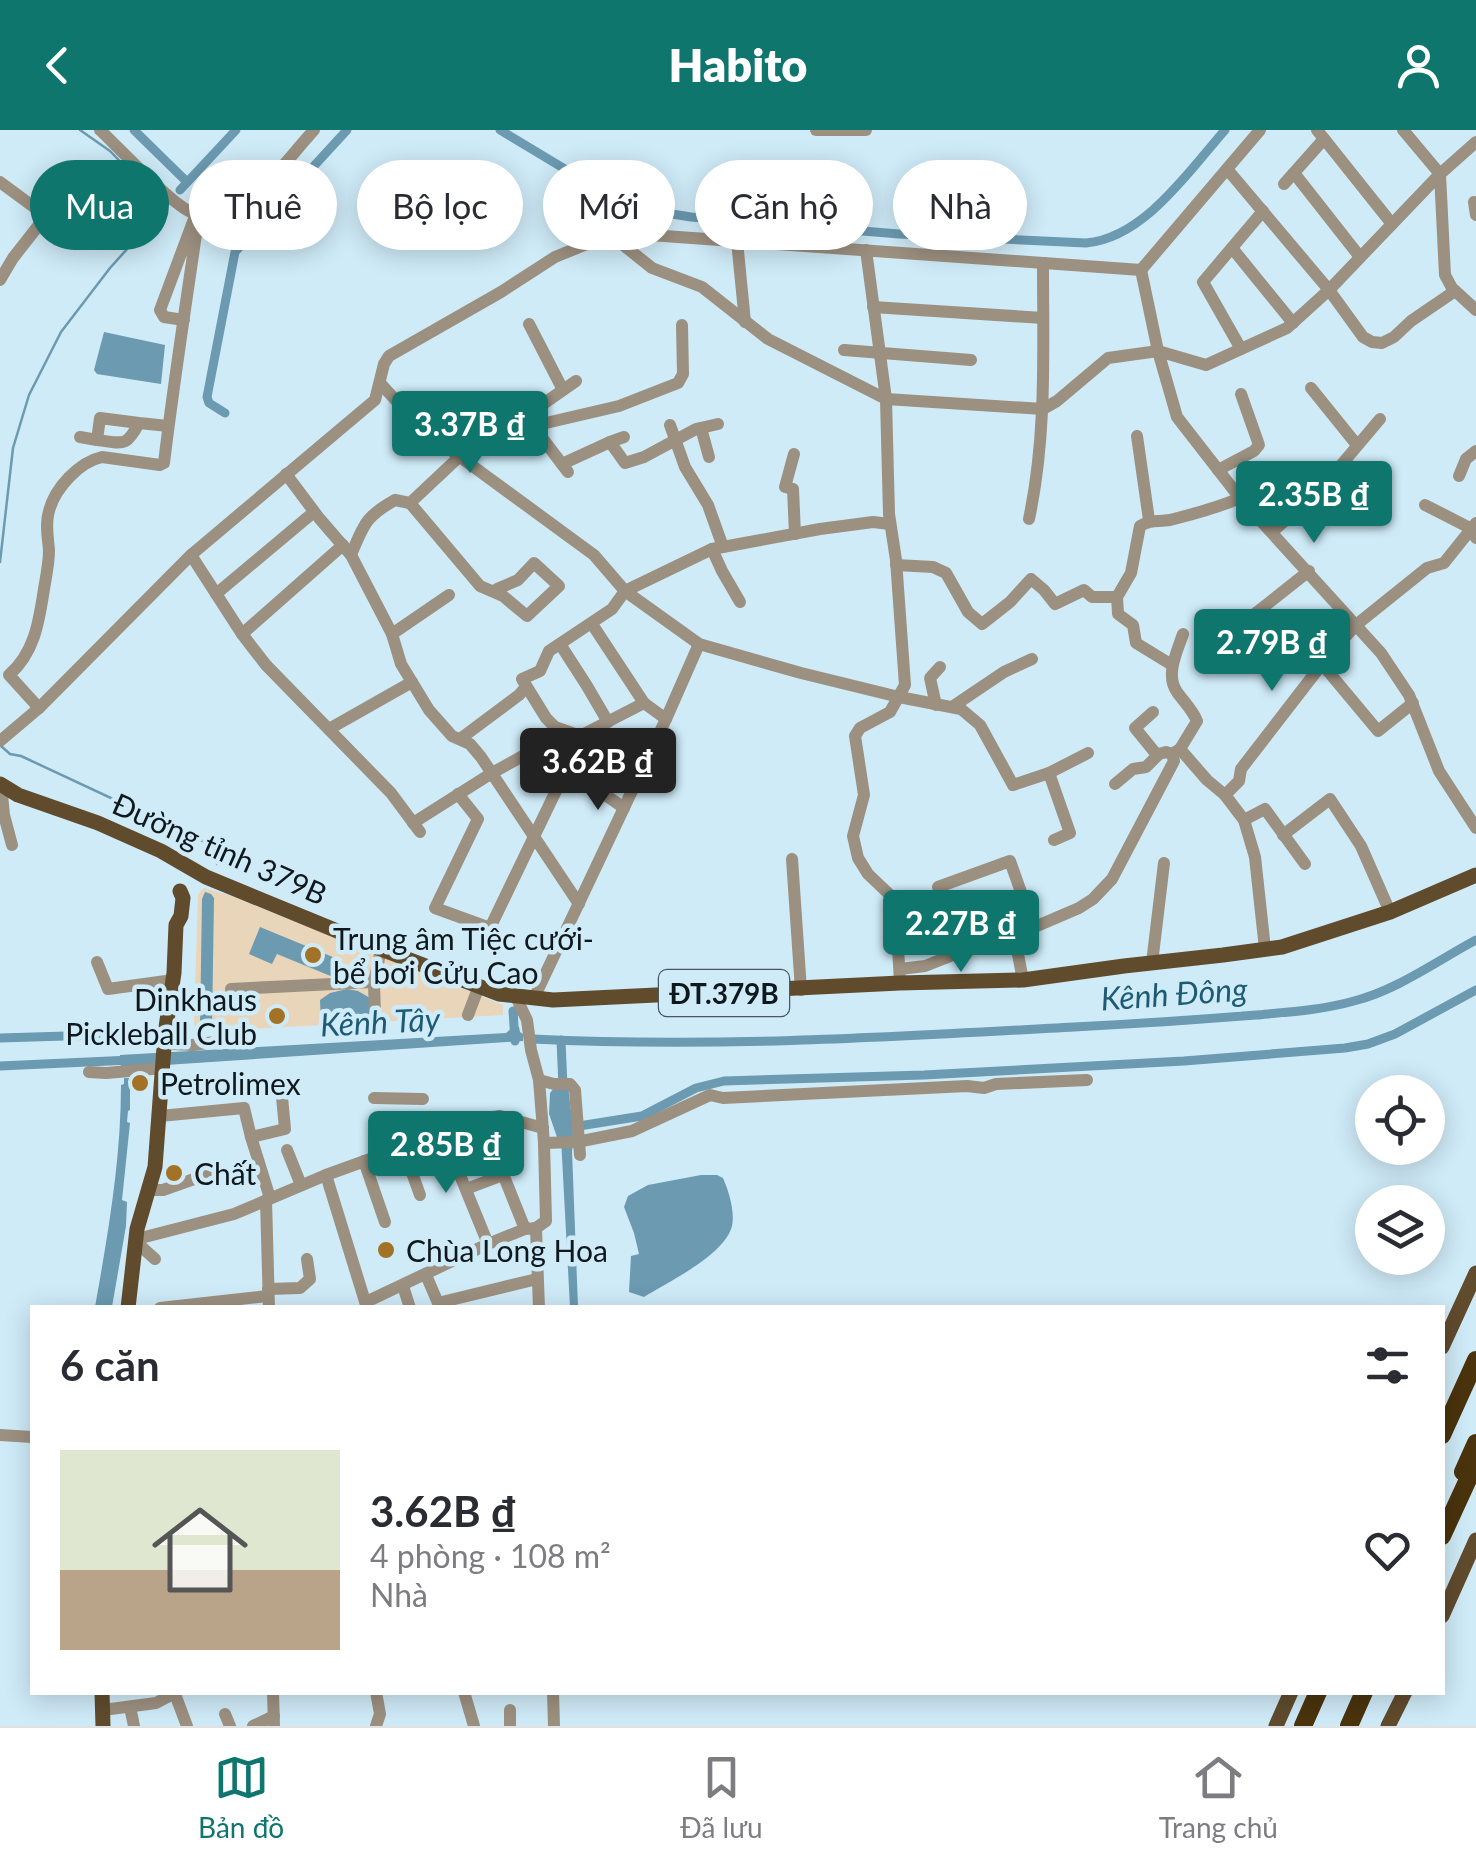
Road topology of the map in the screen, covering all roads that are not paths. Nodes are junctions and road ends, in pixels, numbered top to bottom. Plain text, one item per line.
1 (100, 130) edge
2 (314, 130) edge
3 (816, 130) edge
4 (866, 130) edge
5 (1260, 130) edge
6 (1403, 130) edge
7 (1464, 130) edge
8 (1320, 135) edge
9 (1476, 142) edge
10 (287, 160) edge
11 (1227, 168) junction
12 (1294, 173) junction
13 (1440, 174) junction
14 (0, 182) edge
15 (1284, 184) dead end
16 (30, 204) edge
17 (189, 211) edge
18 (1264, 211) junction
19 (1392, 224) junction
20 (189, 232) edge
21 (30, 236) edge
22 (1232, 248) junction
23 (194, 250) edge
24 (738, 250) edge
25 (866, 250) joint
26 (1360, 257) junction
27 (1042, 263) junction
28 (1141, 270) junction
29 (0, 280) edge
30 (1329, 290) junction
31 (1454, 291) junction
32 (714, 296) junction
33 (743, 298) junction
34 (874, 306) junction
35 (1476, 310) edge
36 (1043, 318) junction
37 (184, 320) junction
38 (745, 322) junction
39 (1293, 323) junction
40 (529, 324) dead end
41 (682, 324) dead end
42 (844, 350) dead end
43 (1241, 350) junction
44 (1158, 352) junction
45 (880, 353) junction
46 (972, 360) dead end
47 (576, 381) dead end
48 (380, 383) junction
49 (1312, 388) dead end
50 (563, 390) junction
51 (1241, 394) dead end
52 (886, 399) junction
53 (1043, 409) junction
54 (1380, 419) dead end
55 (530, 421) junction
56 (139, 423) junction
57 (718, 424) dead end
58 (168, 426) junction
59 (701, 428) junction
60 (672, 432) junction
61 (1138, 436) dead end
62 (80, 437) dead end
63 (97, 440) junction
64 (1357, 445) junction
65 (1476, 451) edge
66 (794, 454) dead end
67 (459, 456) junction
68 (709, 457) dead end
69 (1218, 470) junction
70 (286, 474) junction
71 (1459, 476) dead end
72 (1240, 498) junction
73 (410, 504) junction
74 (1425, 505) dead end
75 (314, 512) junction
76 (1029, 518) dead end
77 (1149, 520) junction
78 (890, 524) junction
79 (1474, 530) edge
80 (1272, 532) junction
81 (795, 534) junction
82 (717, 548) junction
83 (347, 550) junction
84 (191, 554) junction
85 (896, 565) junction
86 (1309, 571) junction
87 (496, 589) dead end
88 (625, 591) junction
89 (216, 594) junction
90 (449, 595) dead end
91 (1117, 597) junction
92 (740, 602) dead end
93 (1256, 613) dead end
94 (592, 624) junction
95 (1356, 624) junction
96 (242, 634) junction
97 (392, 634) junction
98 (1184, 634) dead end
99 (560, 644) junction
100 (699, 644) junction
101 (1032, 658) dead end
102 (1322, 664) junction
103 (1172, 665) junction
104 (940, 668) dead end
105 (5, 678) edge
106 (412, 682) junction
107 (526, 686) junction
108 (899, 697) junction
109 (644, 702) junction
110 (1413, 703) junction
111 (936, 705) junction
112 (952, 707) junction
113 (39, 708) junction
114 (1153, 712) dead end
115 (666, 720) junction
116 (608, 722) junction
117 (328, 729) junction
118 (3, 739) edge
119 (460, 740) junction
120 (541, 746) dead end
121 (1088, 753) dead end
122 (1170, 753) junction
123 (492, 773) junction
124 (1049, 773) junction
125 (0, 784) edge
126 (1115, 784) dead end
127 (458, 794) junction
128 (1225, 795) junction
129 (1476, 799) edge
130 (624, 808) junction
131 (1461, 808) junction
132 (1244, 820) junction
133 (1476, 828) edge
134 (1283, 834) junction
135 (534, 837) junction
136 (1054, 840) dead end
137 (12, 846) dead end
138 (792, 859) dead end
139 (1164, 864) dead end
140 (1305, 864) dead end
141 (186, 868) junction
142 (1476, 875) edge
143 (938, 887) dead end
144 (578, 904) junction
145 (1390, 912) junction
146 (1030, 928) junction
147 (1015, 939) junction
148 (381, 949) junction
149 (1265, 949) junction
150 (96, 962) dead end
151 (1152, 963) junction
152 (900, 976) junction
153 (173, 980) junction
154 (1023, 980) junction
155 (374, 982) junction
156 (478, 986) junction
157 (231, 989) dead end
158 (801, 990) junction
159 (516, 997) junction
160 (534, 998) junction
161 (468, 1015) dead end
162 (375, 1017) dead end
163 (228, 1040) dead end
164 (168, 1045) junction
165 (164, 1070) junction
166 (90, 1072) dead end
167 (539, 1080) junction
168 (1087, 1080) dead end
169 (282, 1097) dead end
170 (374, 1098) dead end
171 (423, 1099) dead end
172 (160, 1116) junction
173 (480, 1119) junction
174 (543, 1128) junction
175 (442, 1132) junction
176 (251, 1138) junction
177 (552, 1143) junction
178 (579, 1146) junction
179 (403, 1148) junction
180 (288, 1150) dead end
181 (364, 1162) junction
182 (211, 1172) dead end
183 (326, 1175) junction
184 (503, 1175) junction
185 (302, 1185) junction
186 (466, 1189) junction
187 (148, 1190) junction
188 (420, 1195) dead end
189 (268, 1199) junction
190 (385, 1222) dead end
191 (531, 1229) junction
192 (136, 1241) junction
193 (488, 1244) junction
194 (155, 1258) dead end
195 (307, 1259) dead end
196 (1476, 1273) edge
197 (426, 1274) junction
198 (537, 1279) junction
199 (403, 1286) junction
200 (268, 1298) edge
201 (128, 1305) edge
202 (192, 1305) edge
203 (366, 1305) edge
204 (409, 1305) edge
205 (539, 1305) edge
206 (1445, 1340) edge
207 (1476, 1360) edge
208 (1445, 1429) edge
209 (0, 1434) edge
210 (30, 1437) edge
211 (1476, 1444) edge
212 (1476, 1462) edge
213 (1445, 1511) edge
214 (1445, 1529) edge
215 (1476, 1540) edge
216 (1445, 1609) edge
217 (177, 1695) edge
218 (273, 1695) edge
219 (377, 1695) edge
220 (465, 1695) edge
221 (553, 1695) edge
222 (1290, 1695) edge
223 (1317, 1695) edge
224 (1325, 1695) edge
225 (1363, 1695) edge
226 (1371, 1695) edge
227 (1404, 1695) edge
228 (154, 1698) edge
229 (130, 1708) junction
230 (510, 1710) dead end
231 (103, 1718) edge
232 (274, 1721) edge
233 (471, 1725) edge
234 (1390, 1725) edge
235 (134, 1726) edge
236 (187, 1726) edge
237 (253, 1726) edge
238 (376, 1726) edge
239 (510, 1726) edge
240 (554, 1726) edge
241 (1276, 1726) edge
242 (1303, 1726) edge
243 (1311, 1726) edge
244 (1348, 1726) edge
245 (1357, 1726) edge

1 - 17 street
2 - 10 street
3 - 4 street
5 - 11 street
6 - 13 street
7 - 9 street
8 - 12 street
8 - 19 street
9 - 13 street
11 - 18 street
11 - 28 street
12 - 15 street
12 - 26 street
13 - 19 street
13 - 31 street
14 - 16 street
18 - 22 street
18 - 30 street
19 - 26 street
20 - 37 street
21 - 29 street
22 - 39 street
22 - 43 street
23 - 37 street
24 - 33 street
25 - 27 street
25 - 34 street
26 - 30 street
27 - 28 street
27 - 36 street
28 - 44 street
30 - 31 street
30 - 39 street
31 - 35 street
32 - 33 street
32 - 38 street
32 - 48 street
33 - 38 street
34 - 36 street
34 - 45 street
36 - 53 street
37 - 58 street
38 - 52 street
39 - 43 street
40 - 50 street
41 - 55 street
42 - 45 street
43 - 44 street
44 - 53 street
44 - 69 street
45 - 46 street
45 - 52 street
47 - 50 street
48 - 67 street
48 - 70 street
49 - 64 street
50 - 55 street
51 - 69 street
52 - 53 street
52 - 78 street
53 - 76 street
54 - 64 street
55 - 60 street
55 - 67 street
56 - 58 street
56 - 63 street
56 - 63 street
57 - 59 street
58 - 105 street
59 - 60 street
59 - 68 street
60 - 82 street
61 - 77 street
62 - 63 street
64 - 80 street
65 - 71 street
66 - 81 street
67 - 73 street
67 - 88 street
69 - 72 street
70 - 75 street
70 - 84 street
72 - 77 street
72 - 80 street
73 - 83 street
73 - 87 street
74 - 79 street
75 - 83 street
75 - 89 street
77 - 91 street
78 - 81 street
78 - 85 street
79 - 95 street
80 - 86 street
81 - 82 street
82 - 88 street
82 - 92 street
83 - 96 street
83 - 97 street
84 - 89 street
84 - 113 street
85 - 91 street
85 - 108 street
86 - 93 street
86 - 95 street
88 - 94 street
88 - 100 street
89 - 96 street
90 - 97 street
91 - 103 street
94 - 99 street
94 - 109 street
95 - 102 street
95 - 110 street
96 - 117 street
97 - 106 street
98 - 103 street
99 - 107 street
99 - 116 street
100 - 108 street
100 - 115 street
101 - 112 street
102 - 110 street
102 - 128 street
103 - 122 street
104 - 111 street
105 - 113 street
106 - 117 street
106 - 119 street
107 - 116 street
107 - 119 street
108 - 111 street
108 - 152 street
109 - 115 street
109 - 116 street
110 - 131 street
111 - 112 street
112 - 124 street
113 - 118 street
114 - 122 street
115 - 130 street
117 - 127 street
119 - 123 street
120 - 123 street
121 - 124 street
122 - 126 street
122 - 128 street
122 - 146 street
123 - 127 street
123 - 135 street
124 - 136 street
125 - 137 street
125 - 141 main road, Đường tỉnh 379B / ĐT.379B
127 - 135 street
128 - 132 street
129 - 131 street
130 - 135 street
130 - 144 street
131 - 133 street
132 - 134 street
132 - 149 street
134 - 140 street
134 - 145 street
135 - 144 street
138 - 158 street
139 - 151 street
141 - 148 main road, Đường tỉnh 379B / ĐT.379B
141 - 153 main road
142 - 145 main road, Đường tỉnh 379B / ĐT.379B
143 - 146 street
144 - 160 street
145 - 149 main road, Đường tỉnh 379B / ĐT.379B
146 - 147 street
147 - 152 street
147 - 154 street
148 - 155 street
148 - 156 main road, Đường tỉnh 379B / ĐT.379B
149 - 151 main road, Đường tỉnh 379B / ĐT.379B
150 - 153 street
151 - 154 main road, Đường tỉnh 379B / ĐT.379B
152 - 154 main road, Đường tỉnh 379B / ĐT.379B
152 - 158 main road, Đường tỉnh 379B / ĐT.379B
153 - 164 main road
155 - 157 street
155 - 162 street
156 - 159 main road, Đường tỉnh 379B / ĐT.379B
156 - 161 street
158 - 160 main road, Đường tỉnh 379B / ĐT.379B
159 - 160 main road, Đường tỉnh 379B / ĐT.379B
159 - 167 street
163 - 164 street
164 - 165 main road
165 - 166 street
165 - 172 main road
167 - 174 street
167 - 178 street
168 - 178 street
169 - 176 street
170 - 171 street
172 - 176 street
172 - 187 main road
173 - 174 street
173 - 175 street
173 - 184 street
174 - 177 street
175 - 179 street
175 - 186 street
176 - 189 street
177 - 178 street
177 - 191 street
179 - 181 street
179 - 188 street
180 - 185 street
181 - 183 street
181 - 190 street
182 - 187 street
183 - 185 street
183 - 203 street
184 - 186 street
184 - 191 street
185 - 189 street
186 - 193 street
187 - 192 main road
189 - 192 street
189 - 200 street
191 - 193 street
191 - 198 street
192 - 194 street
192 - 201 main road
193 - 197 street
195 - 200 street
196 - 206 main road
197 - 198 street
197 - 199 street
198 - 205 street
199 - 203 street
199 - 204 street
200 - 202 street
207 - 208 highway
209 - 210 street
211 - 213 highway
212 - 214 highway
215 - 216 main road
217 - 236 street
218 - 232 street
219 - 238 street
220 - 233 street
221 - 240 street
222 - 241 main road
223 - 242 highway
224 - 243 highway
225 - 244 highway
226 - 245 highway
227 - 234 main road
228 - 229 street
229 - 231 street
229 - 235 street
230 - 239 street
232 - 237 street

